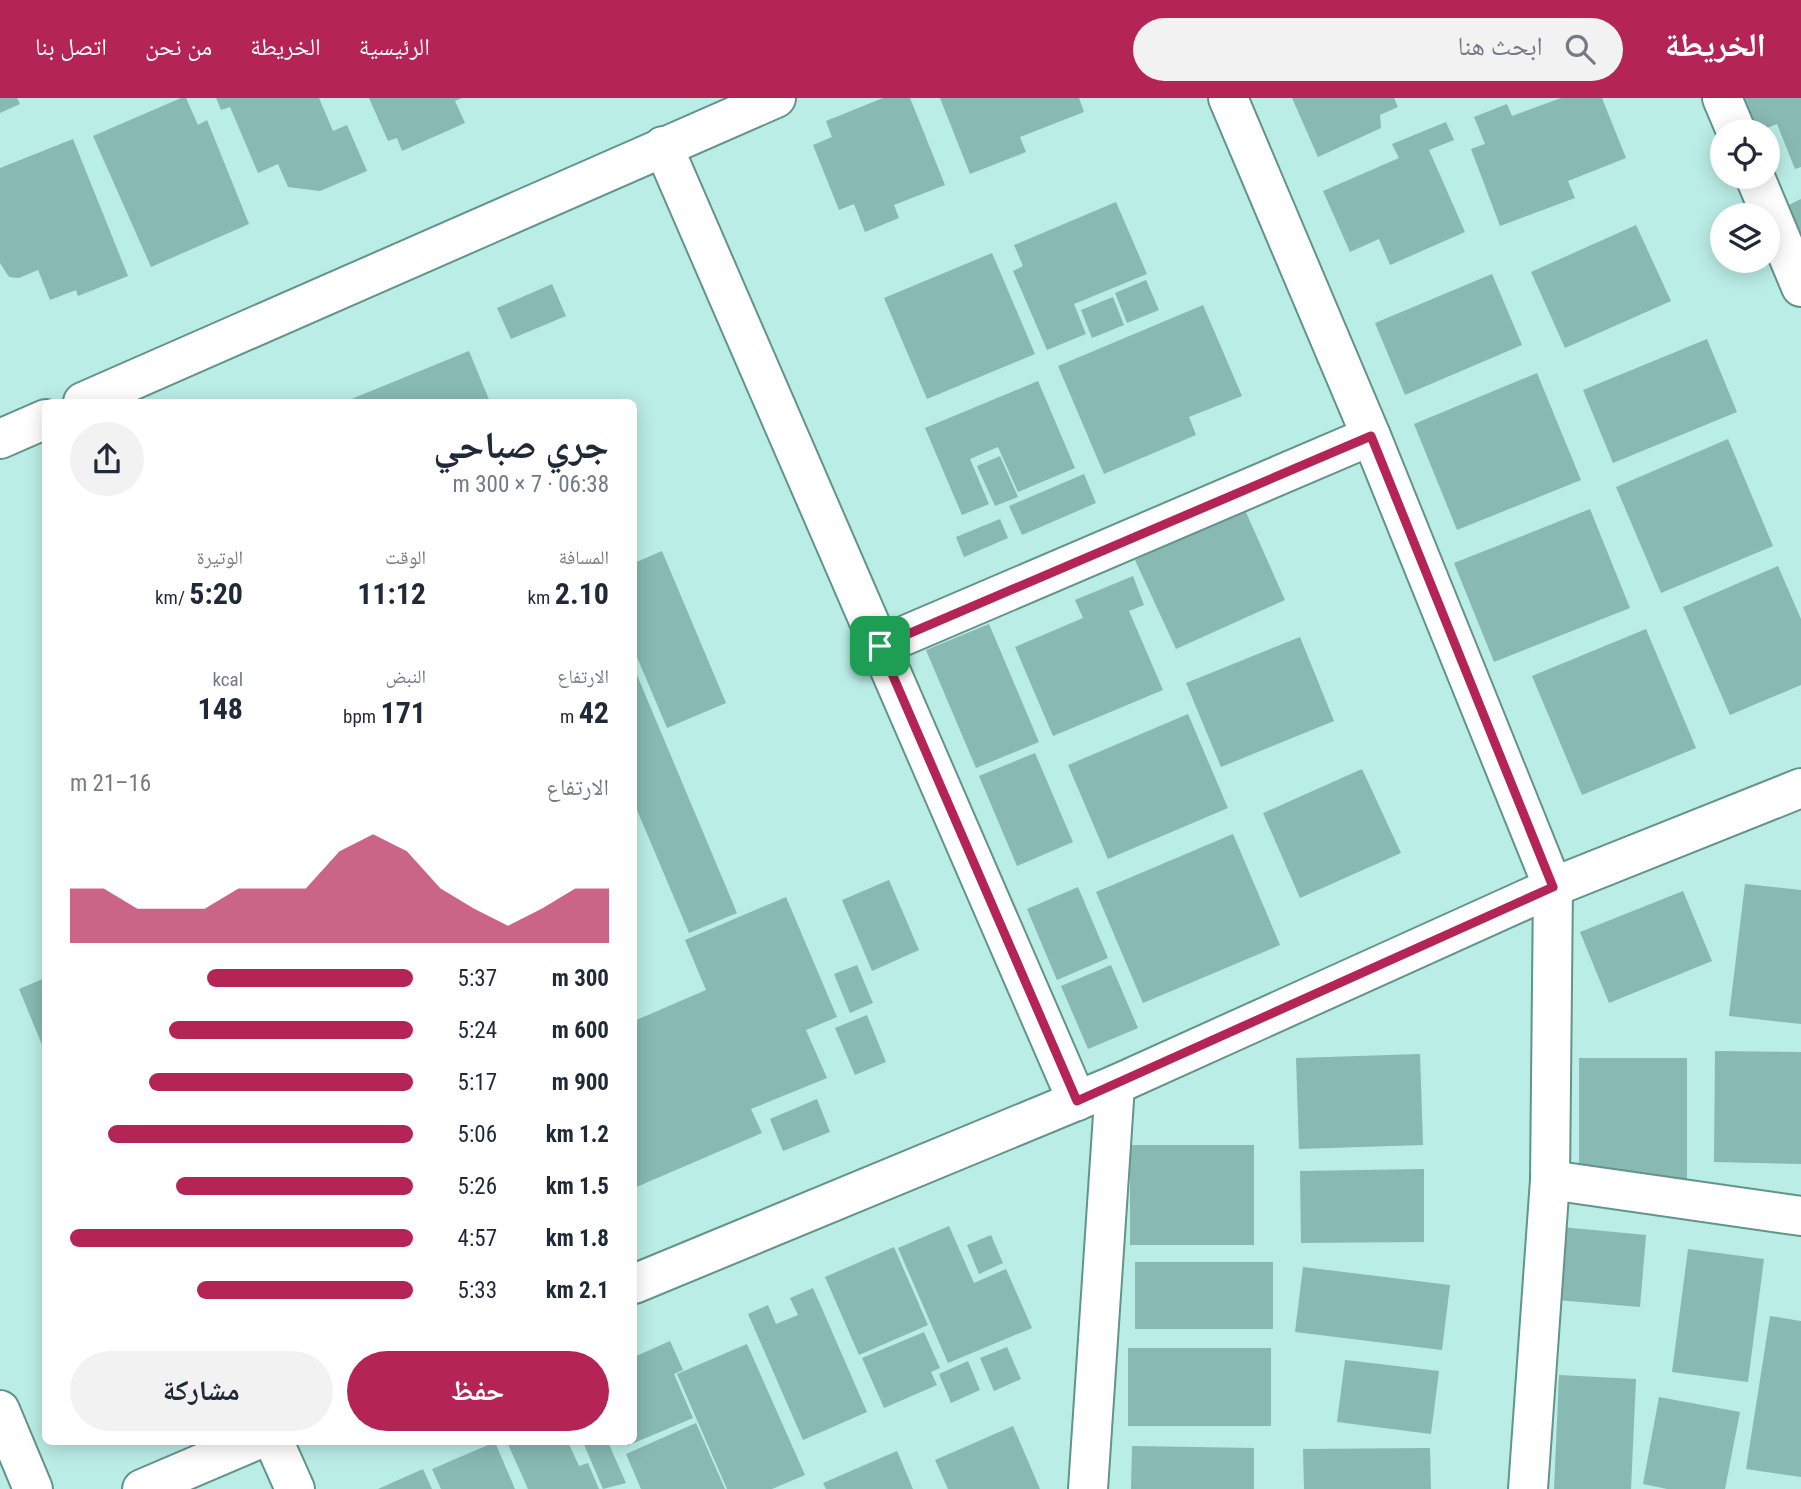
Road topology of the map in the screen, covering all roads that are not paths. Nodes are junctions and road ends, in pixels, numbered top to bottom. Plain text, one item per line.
1 (776, 98) edge
2 (1228, 98) edge
3 (1722, 98) edge
4 (1731, 119) edge
5 (663, 146) junction
6 (1760, 189) edge
7 (1801, 287) edge
8 (90, 399) edge
9 (42, 421) edge
10 (1371, 436) junction
11 (0, 439) edge
12 (880, 646) junction
13 (1801, 788) edge
14 (1553, 887) junction
15 (1115, 1085) junction
16 (1077, 1101) junction
17 (1550, 1180) junction
18 (1801, 1216) edge
19 (637, 1283) edge
20 (0, 1410) edge
21 (245, 1445) edge
22 (275, 1445) edge
23 (33, 1489) edge
24 (142, 1489) edge
25 (295, 1489) edge
26 (1088, 1489) edge
27 (1528, 1489) edge

1 - 5 street
2 - 10 street
3 - 4 street
5 - 8 street
5 - 12 street
6 - 7 street
9 - 11 street
10 - 12 street
10 - 14 street
12 - 16 street
13 - 14 street
14 - 15 street
14 - 17 street
15 - 16 street
15 - 26 street
16 - 19 street
17 - 18 street
17 - 27 street
20 - 23 street
21 - 24 street
22 - 25 street

